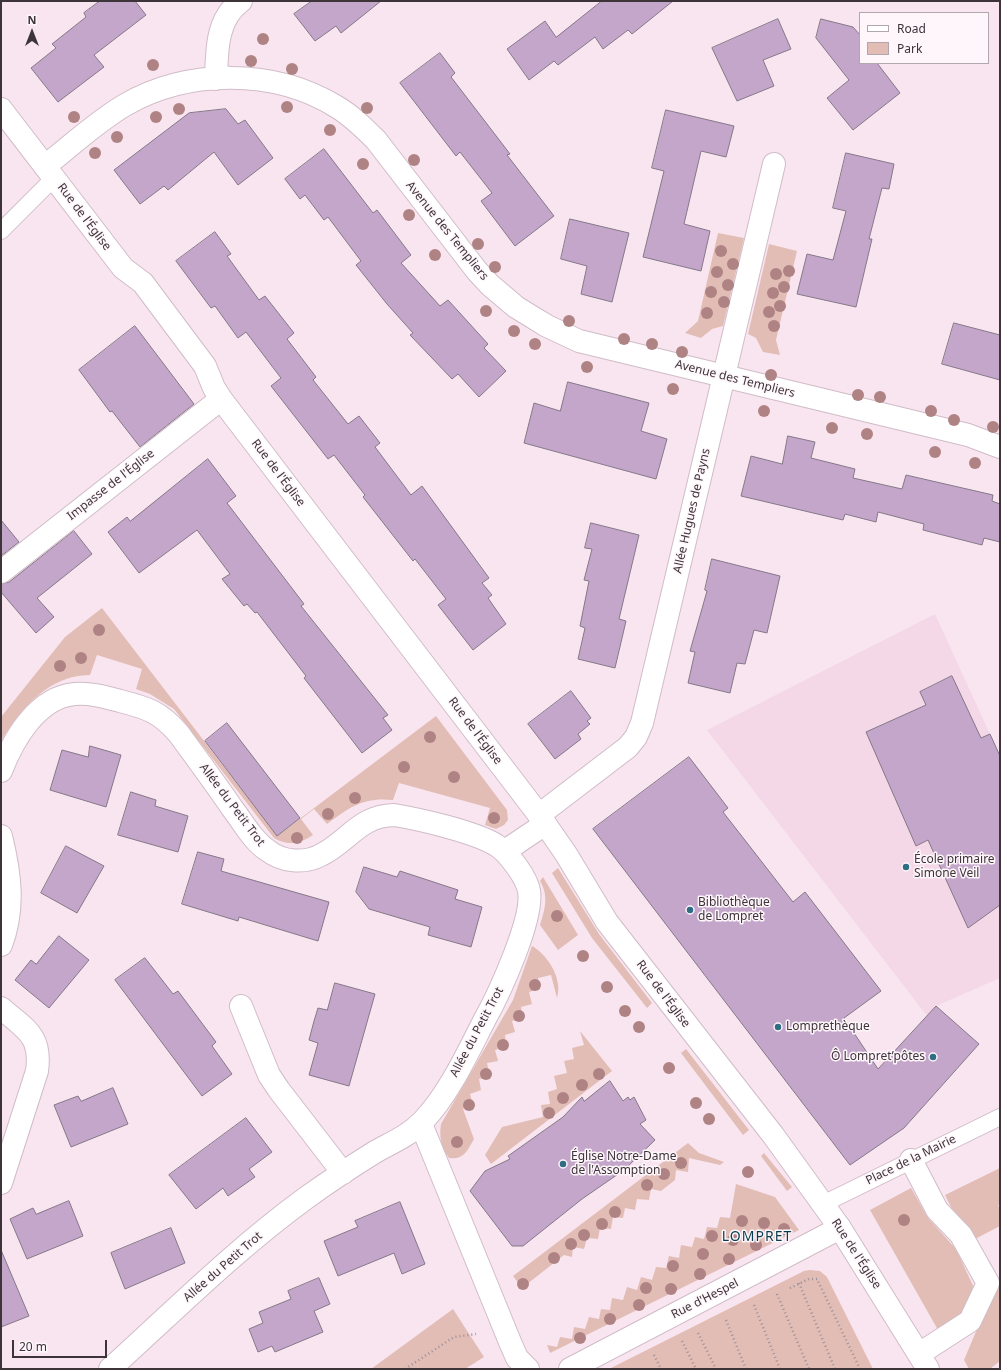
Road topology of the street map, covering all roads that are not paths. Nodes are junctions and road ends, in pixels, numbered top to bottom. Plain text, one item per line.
1 (241, 1) edge
2 (216, 79) junction
3 (1, 110) edge
4 (774, 164) dead end
5 (49, 172) junction
6 (1, 231) edge
7 (723, 376) junction
8 (221, 399) junction
9 (1000, 447) edge
10 (1, 572) edge
11 (1, 771) edge
12 (542, 819) junction
13 (1, 836) edge
14 (504, 851) junction
15 (1, 945) edge
16 (241, 1006) dead end
17 (1, 1008) edge
18 (1000, 1117) edge
19 (421, 1124) junction
20 (911, 1160) junction
21 (343, 1173) junction
22 (1, 1183) edge
23 (823, 1204) junction
24 (840, 1228) junction
25 (924, 1362) edge
26 (110, 1369) edge
27 (528, 1369) edge
28 (570, 1369) edge

1 - 2 street
2 - 5 street, Avenue des Templiers
2 - 7 street, Avenue des Templiers
3 - 5 street, Rue de l'Église
4 - 7 street, Allée Hugues de Payns
5 - 6 lane
5 - 8 street, Rue de l'Église
7 - 9 street, Avenue des Templiers
7 - 12 street, Allée Hugues de Payns
8 - 10 street, Impasse de l'Église
8 - 12 street, Rue de l'Église
11 - 14 street, Allée du Petit Trot
12 - 14 street
12 - 23 street, Rue de l'Église
13 - 15 street
14 - 19 street, Allée du Petit Trot
16 - 21 street
17 - 22 street
18 - 20 lane, Place de la Mairie
19 - 21 street, Allée du Petit Trot
19 - 27 street
20 - 23 lane, Place de la Mairie
20 - 25 street
21 - 26 street, Allée du Petit Trot
23 - 24 street, Rue de l'Église
24 - 25 street, Rue de l'Église
24 - 28 street, Rue d'Hespel

